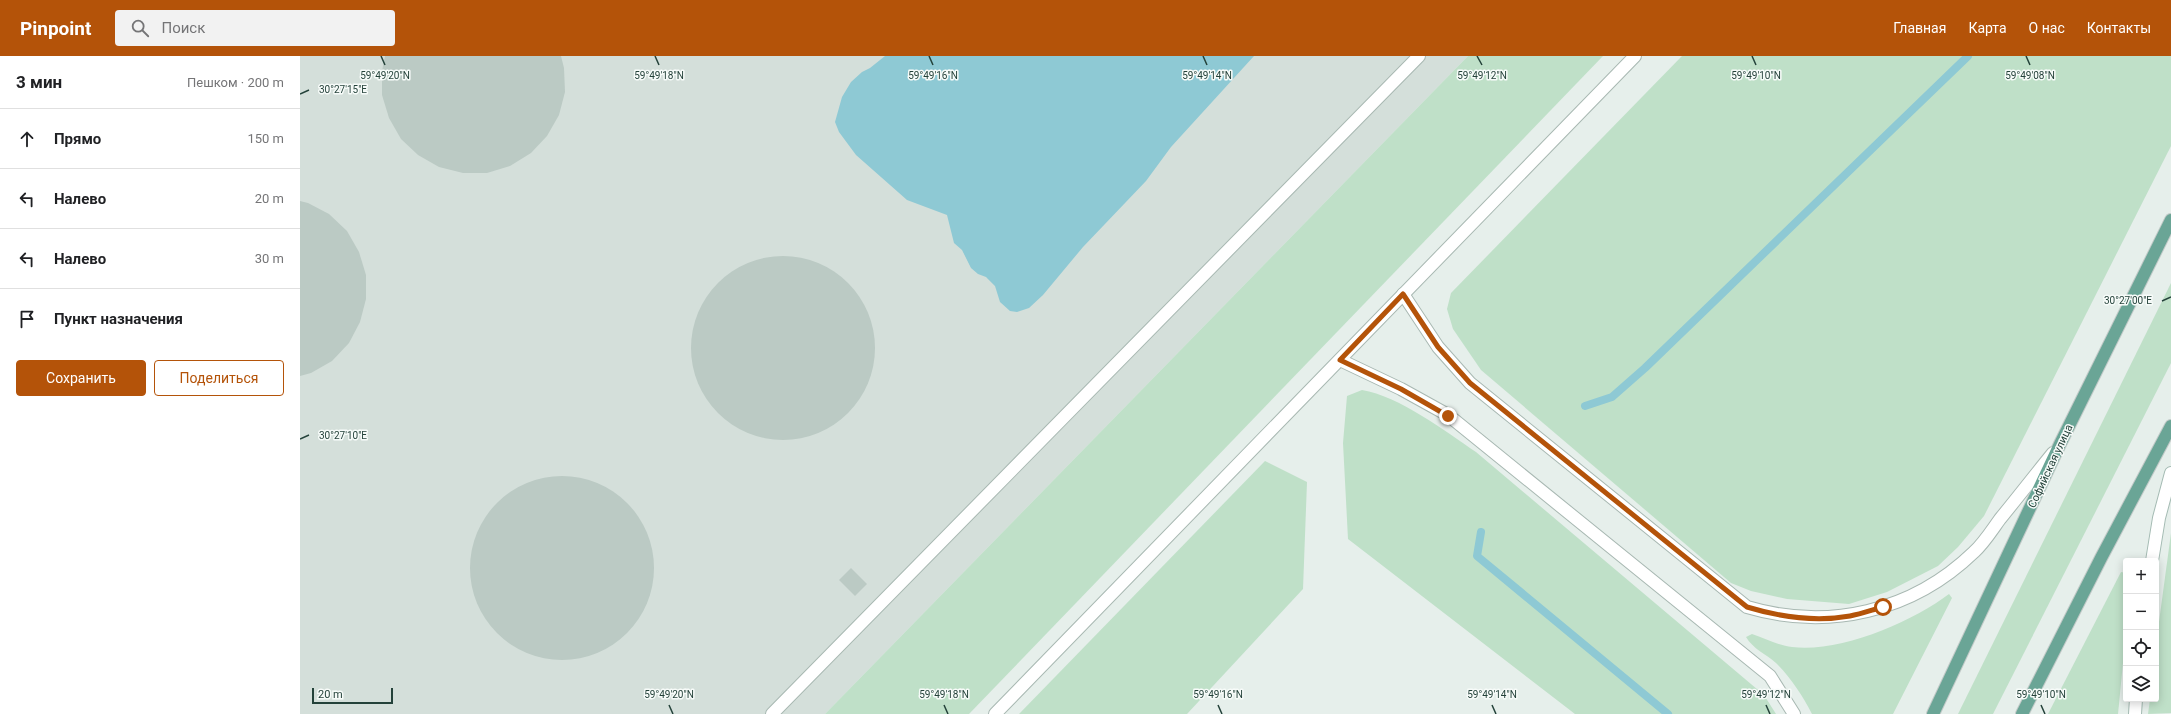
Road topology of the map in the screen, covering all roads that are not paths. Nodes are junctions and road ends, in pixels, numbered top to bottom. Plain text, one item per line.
1 (1419, 56) edge
2 (1635, 56) edge
3 (2171, 220) edge
4 (1403, 294) junction
5 (1340, 360) junction
6 (2171, 426) edge
7 (2060, 444) junction
8 (2171, 473) edge
9 (2153, 558) edge
10 (2136, 702) edge
11 (772, 714) edge
12 (995, 714) edge
13 (1794, 714) edge
14 (1933, 714) edge
15 (2022, 714) edge
16 (2135, 714) edge

1 - 11 street
2 - 4 street
3 - 7 main road, Софийская улица
4 - 5 street
4 - 7 street
5 - 12 street
5 - 13 street
6 - 15 main road
7 - 14 main road, Софийская улица
8 - 9 street
10 - 16 street

